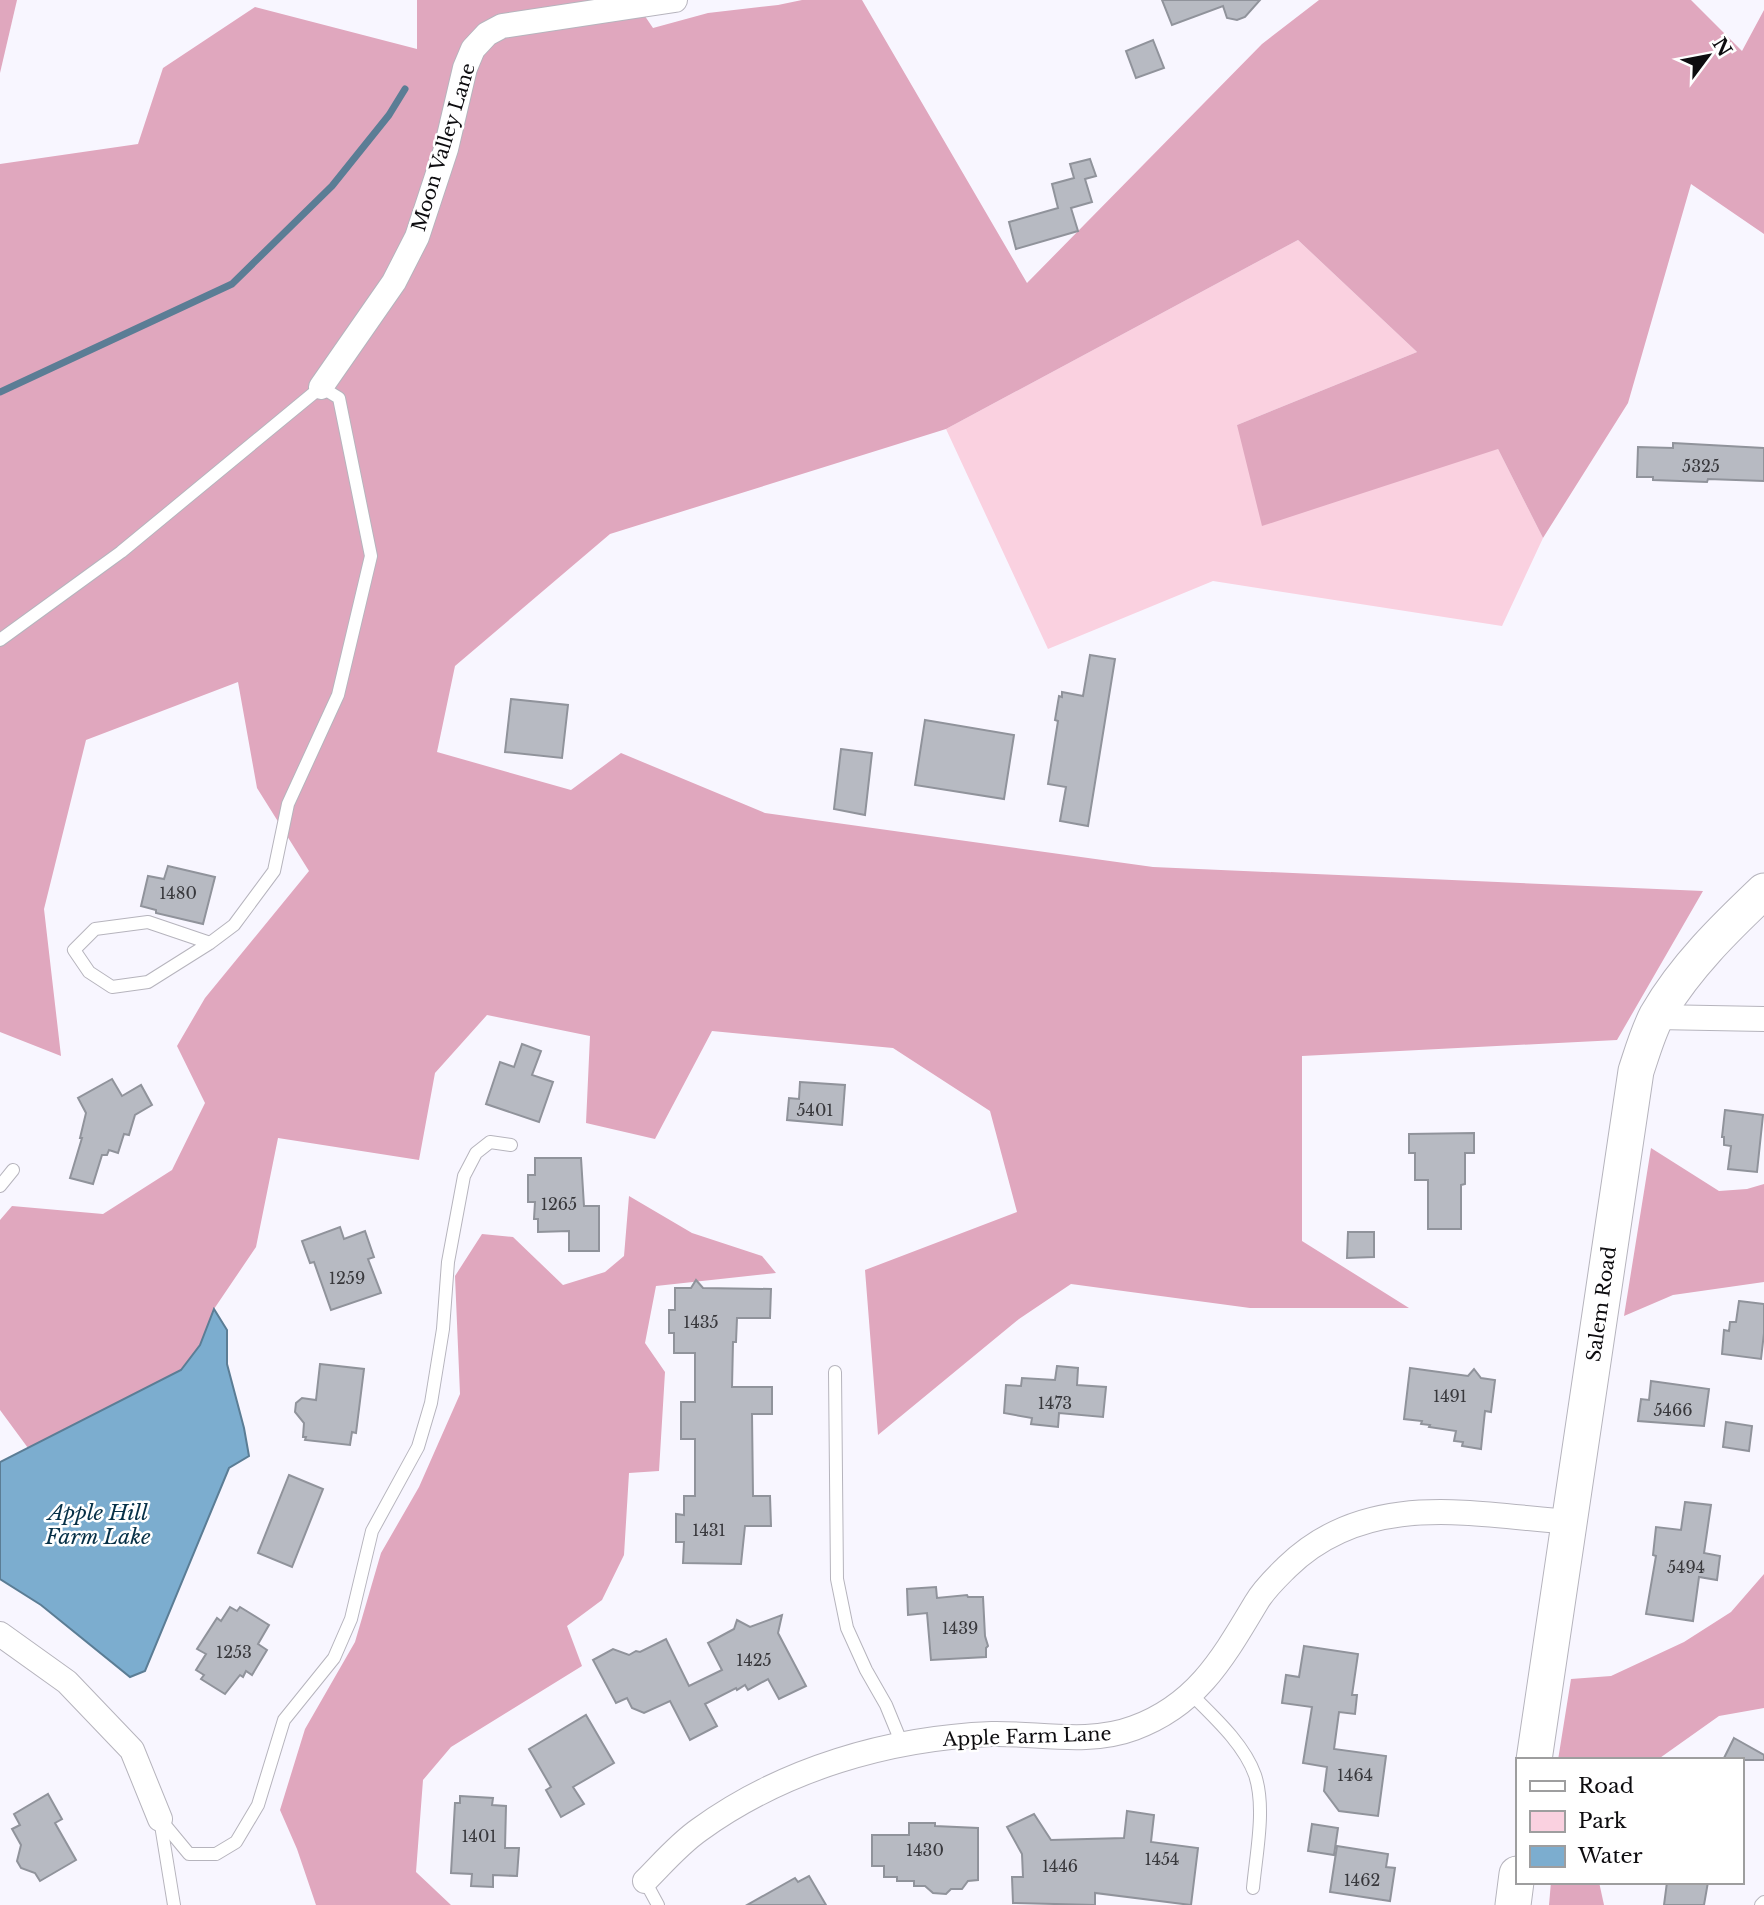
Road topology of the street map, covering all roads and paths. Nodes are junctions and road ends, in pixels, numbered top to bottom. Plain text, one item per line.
1 (675, 0) edge
2 (321, 387) junction
3 (0, 640) edge
4 (1764, 891) edge
5 (210, 943) junction
6 (1656, 1017) junction
7 (1764, 1019) edge
8 (511, 1145) dead end
9 (13, 1170) dead end
10 (0, 1186) edge
11 (835, 1372) dead end
12 (1569, 1522) junction
13 (0, 1634) edge
14 (1191, 1694) junction
15 (902, 1744) junction
16 (1534, 1758) edge
17 (160, 1819) junction
18 (645, 1881) joint
19 (1516, 1882) edge
20 (1253, 1888) dead end
21 (174, 1905) edge
22 (658, 1905) edge
23 (1513, 1905) edge

1 - 2 street, Moon Valley Lane
2 - 3 lane
2 - 5 lane
4 - 6 street, Salem Road
5 - 5 lane
6 - 7 street
6 - 12 street, Salem Road
8 - 17 lane
9 - 10 lane
11 - 15 lane
12 - 14 street, Apple Farm Lane
12 - 16 street, Salem Road
13 - 17 street
14 - 15 street, Apple Farm Lane
14 - 20 lane
15 - 18 street, Apple Farm Lane
17 - 21 lane
18 - 22 lane
19 - 23 street

